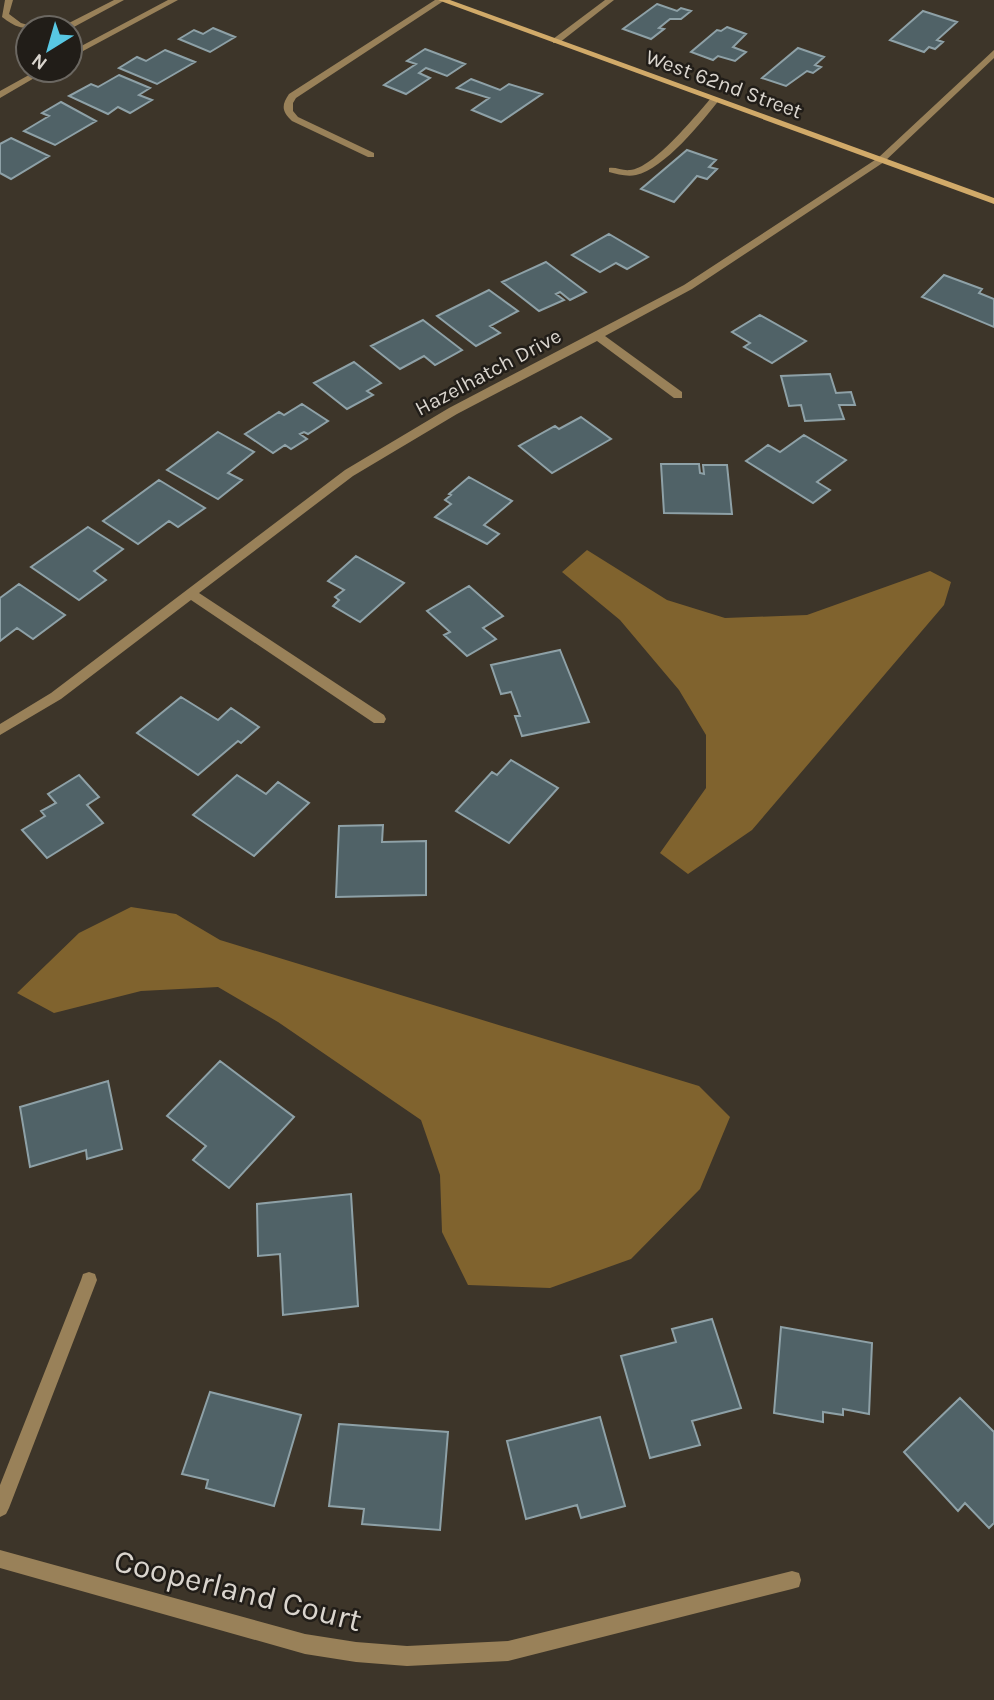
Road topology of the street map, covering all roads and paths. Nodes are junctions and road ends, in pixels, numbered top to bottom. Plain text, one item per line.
1 (9, 0) edge
2 (120, 0) edge
3 (173, 0) edge
4 (442, 0) edge
5 (610, 0) edge
6 (84, 18) edge
7 (14, 22) edge
8 (555, 41) junction
9 (84, 48) edge
10 (994, 53) edge
11 (19, 84) edge
12 (0, 95) edge
13 (715, 99) junction
14 (371, 155) dead end
15 (881, 160) junction
16 (612, 170) dead end
17 (994, 201) edge
18 (598, 337) junction
19 (678, 395) dead end
20 (190, 593) junction
21 (379, 719) dead end
22 (0, 730) edge
23 (89, 1280) dead end
24 (0, 1508) edge
25 (0, 1559) edge
26 (792, 1580) dead end

1 - 7 street
2 - 6 street
3 - 9 street
4 - 8 street, West 62nd Street
4 - 14 street
5 - 8 street
8 - 13 street, West 62nd Street
10 - 15 street, Hazelhatch Drive
11 - 12 street
13 - 15 street, West 62nd Street
13 - 16 street
15 - 17 street, West 62nd Street
15 - 18 street, Hazelhatch Drive
18 - 19 street
18 - 20 street, Hazelhatch Drive
20 - 21 street
20 - 22 street, Hazelhatch Drive
23 - 24 street
25 - 26 street, Cooperland Court

